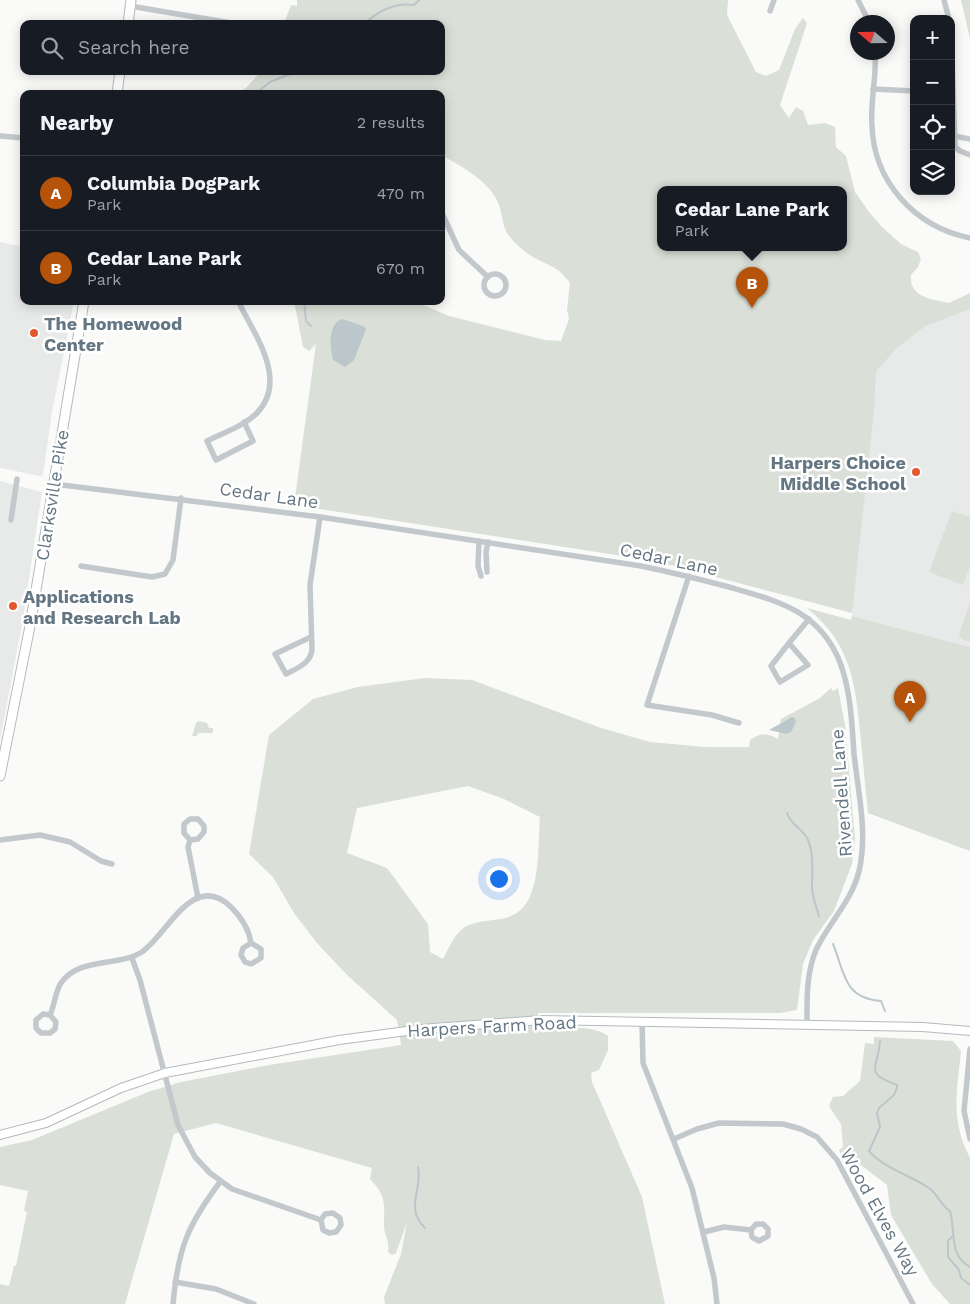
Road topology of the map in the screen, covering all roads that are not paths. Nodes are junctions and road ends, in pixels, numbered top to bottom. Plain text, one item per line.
1 (774, 0) edge
2 (858, 0) edge
3 (944, 0) edge
4 (131, 3) edge
5 (770, 11) dead end
6 (866, 15) edge
7 (948, 15) edge
8 (129, 20) edge
9 (217, 20) edge
10 (875, 60) edge
11 (119, 75) edge
12 (873, 89) junction
13 (118, 90) edge
14 (910, 91) edge
15 (0, 136) edge
16 (955, 136) edge
17 (20, 138) edge
18 (970, 139) edge
19 (955, 140) edge
20 (970, 155) edge
21 (445, 220) edge
22 (970, 238) edge
23 (488, 277) dead end
24 (83, 305) edge
25 (240, 305) edge
26 (244, 422) junction
27 (17, 479) dead end
28 (54, 484) junction
29 (181, 498) junction
30 (320, 518) junction
31 (11, 520) dead end
32 (479, 541) junction
33 (488, 542) junction
34 (81, 566) dead end
35 (487, 572) dead end
36 (481, 576) dead end
37 (689, 576) junction
38 (809, 619) junction
39 (311, 637) junction
40 (789, 643) junction
41 (739, 723) dead end
42 (0, 776) edge
43 (0, 840) edge
44 (190, 840) dead end
45 (112, 864) dead end
46 (198, 898) junction
47 (250, 943) dead end
48 (132, 958) junction
49 (50, 1015) dead end
50 (642, 1021) junction
51 (807, 1024) junction
52 (970, 1031) edge
53 (970, 1050) edge
54 (164, 1073) junction
55 (0, 1135) edge
56 (674, 1139) junction
57 (970, 1139) edge
58 (220, 1182) junction
59 (321, 1220) dead end
60 (751, 1230) dead end
61 (704, 1232) junction
62 (175, 1282) junction
63 (173, 1304) edge
64 (254, 1304) edge
65 (717, 1304) edge
66 (913, 1304) edge

1 - 5 street
2 - 6 street
3 - 7 street
4 - 8 main road
4 - 9 street
10 - 12 street
11 - 13 main road
12 - 14 street
12 - 22 street
15 - 17 street
16 - 18 street
19 - 20 street
21 - 23 street
24 - 28 main road, Clarksville Pike
25 - 26 street
26 - 26 street
27 - 31 street
28 - 29 street, Cedar Lane
28 - 42 main road, Clarksville Pike
29 - 30 street, Cedar Lane
29 - 34 street
30 - 32 street, Cedar Lane
30 - 39 street
32 - 33 street, Cedar Lane
32 - 36 street
33 - 35 street
33 - 37 street, Cedar Lane
37 - 38 street, Cedar Lane
37 - 41 street
38 - 40 street
38 - 51 street, Rivendell Lane
39 - 39 street
40 - 40 street
43 - 45 street
44 - 46 street
46 - 47 street
46 - 48 street
48 - 49 street
48 - 54 street
50 - 51 main road, Harpers Farm Road
50 - 54 main road, Harpers Farm Road
50 - 56 street
51 - 52 main road, Harpers Farm Road
53 - 57 street
54 - 55 main road, Harpers Farm Road
54 - 58 street
56 - 61 street
56 - 66 street, Wood Elves Way
58 - 59 street
58 - 62 street
60 - 61 street
61 - 65 street
62 - 63 street
62 - 64 street

